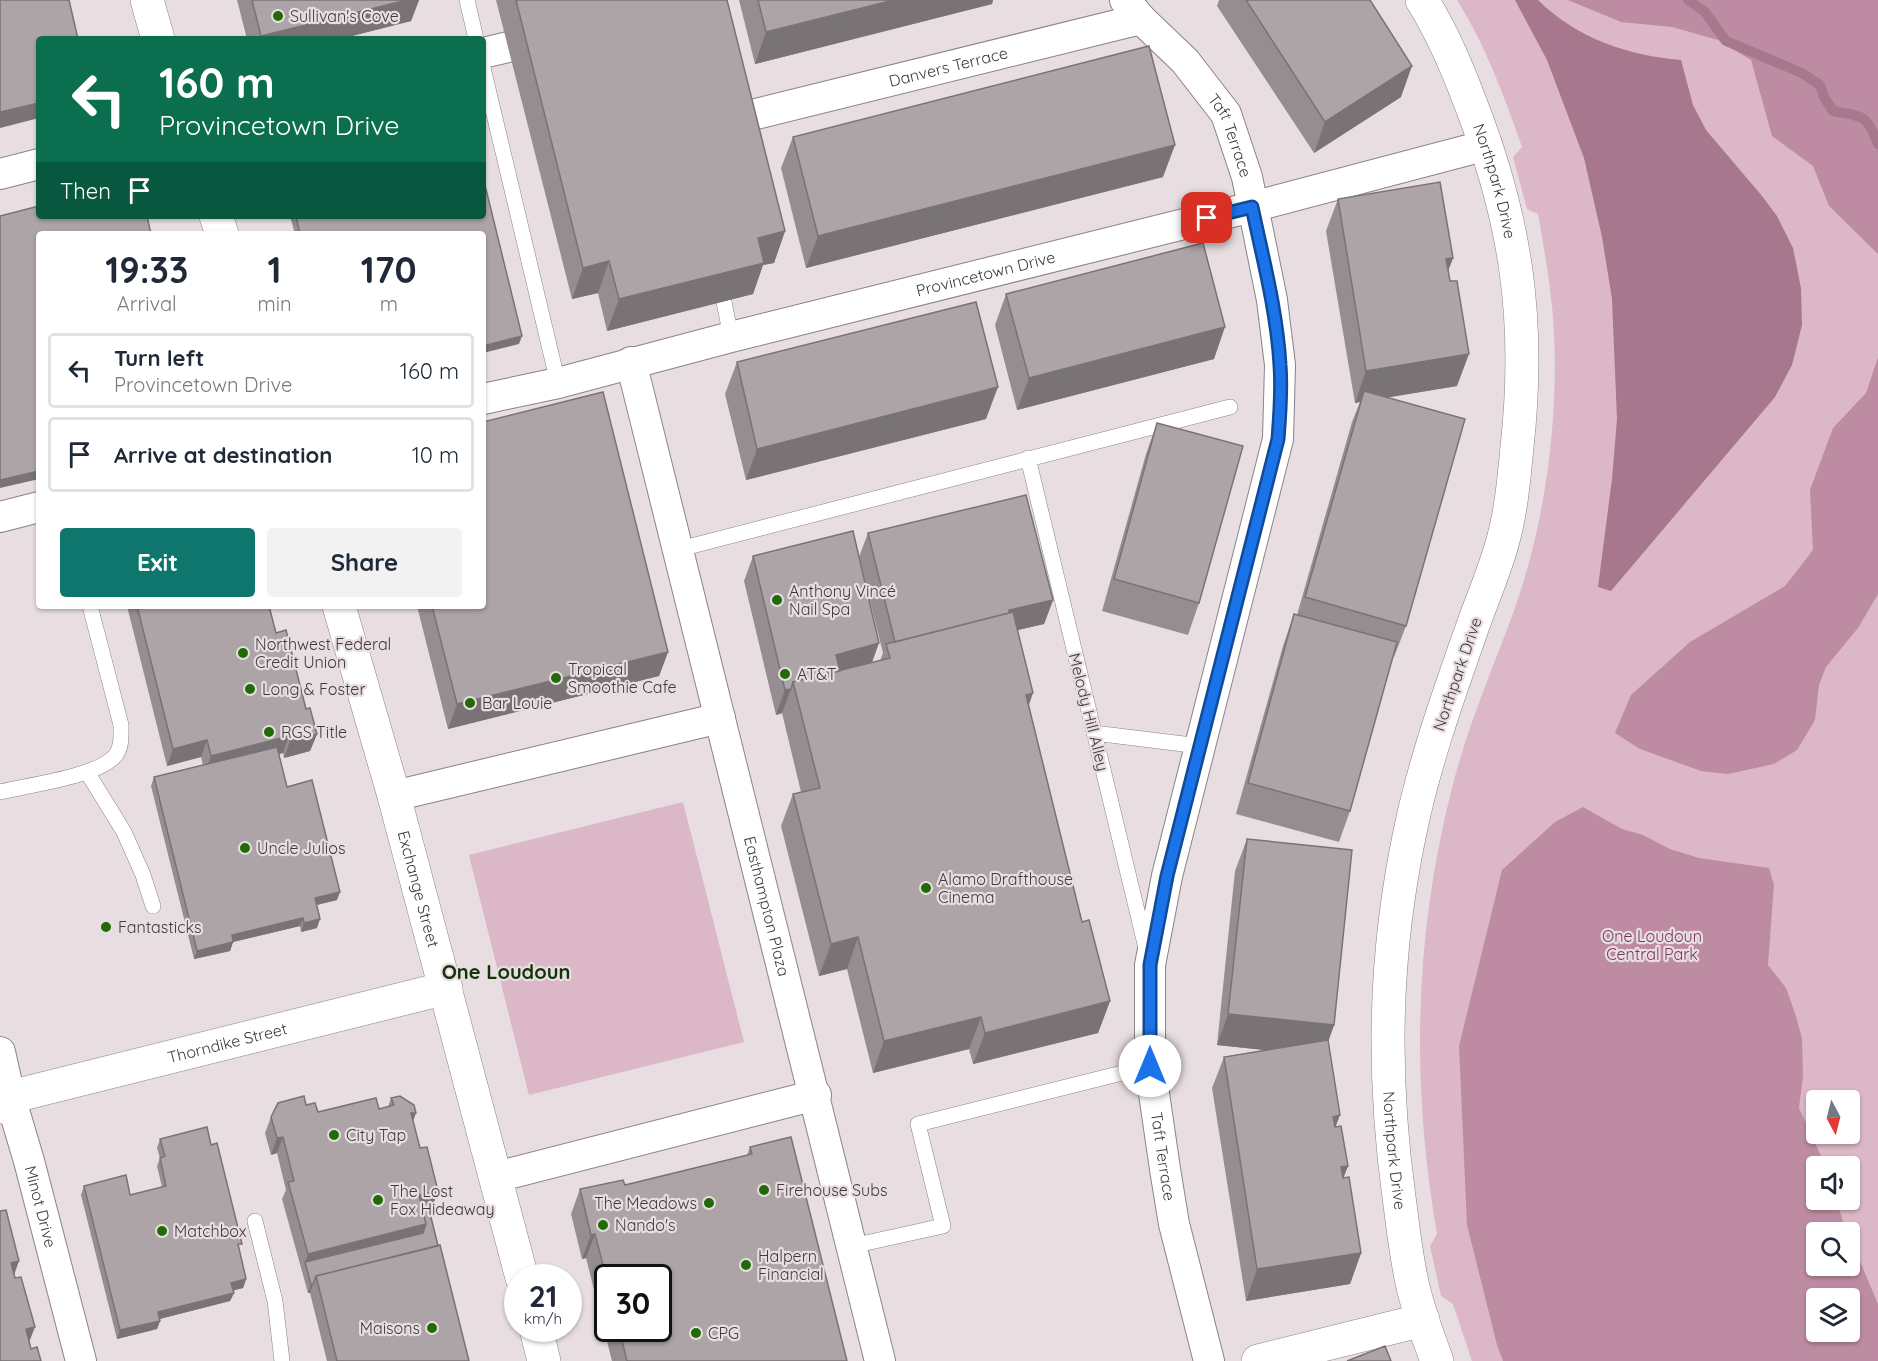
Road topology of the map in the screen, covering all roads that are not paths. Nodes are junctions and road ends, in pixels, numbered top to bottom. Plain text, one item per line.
1 (147, 0) edge
2 (467, 0) edge
3 (1422, 0) edge
4 (1133, 10) edge
5 (157, 36) edge
6 (475, 36) edge
7 (486, 81) edge
8 (756, 114) edge
9 (1487, 145) junction
10 (36, 165) edge
11 (0, 174) edge
12 (1252, 207) junction
13 (724, 302) edge
14 (732, 337) junction
15 (632, 362) junction
16 (558, 382) junction
17 (486, 398) edge
18 (1230, 407) dead end
19 (1028, 458) junction
20 (36, 508) edge
21 (0, 517) edge
22 (676, 550) junction
23 (91, 609) edge
24 (340, 609) edge
25 (720, 718) junction
26 (1094, 733) junction
27 (1200, 746) junction
28 (87, 772) junction
29 (0, 792) edge
30 (394, 796) junction
31 (153, 906) dead end
32 (1150, 965) junction
33 (446, 988) junction
34 (0, 1052) edge
35 (1150, 1066) junction
36 (816, 1095) junction
37 (3, 1099) edge
38 (496, 1177) junction
39 (255, 1221) dead end
40 (852, 1246) junction
41 (518, 1264) edge
42 (1422, 1320) junction
43 (539, 1342) edge
44 (81, 1361) edge
45 (282, 1361) edge
46 (544, 1361) edge
47 (880, 1361) edge
48 (1209, 1361) edge
49 (1258, 1361) edge
50 (1437, 1361) edge

1 - 5 street
2 - 6 lane
3 - 9 street, Northpark Drive
4 - 8 street, Danvers Terrace
4 - 12 street, Taft Terrace
7 - 16 lane
9 - 12 street, Provincetown Drive
9 - 42 street, Northpark Drive
10 - 11 street
12 - 14 street, Provincetown Drive
12 - 27 street, Taft Terrace
13 - 14 lane
14 - 15 street, Provincetown Drive
15 - 16 street, Provincetown Drive
15 - 22 street, Easthampton Plaza
16 - 17 street, Provincetown Drive
18 - 19 lane
19 - 22 lane
19 - 26 lane, Melody Hill Alley
20 - 21 street
22 - 25 street, Easthampton Plaza
23 - 28 lane
24 - 30 street, Exchange Street
25 - 30 street
25 - 36 street, Easthampton Plaza
26 - 27 lane
26 - 32 lane, Melody Hill Alley
27 - 32 street, Taft Terrace
28 - 29 lane
28 - 31 lane
30 - 33 street, Exchange Street
32 - 35 street, Taft Terrace
33 - 37 street, Thorndike Street
33 - 38 street, Exchange Street
34 - 37 street, Minot Drive
35 - 40 lane
35 - 48 street, Taft Terrace
36 - 38 street
36 - 40 street, Easthampton Plaza
37 - 44 street, Minot Drive
38 - 41 street, Exchange Street
39 - 45 lane
40 - 47 street, Easthampton Plaza
42 - 49 street
42 - 50 street, Northpark Drive
43 - 46 street

